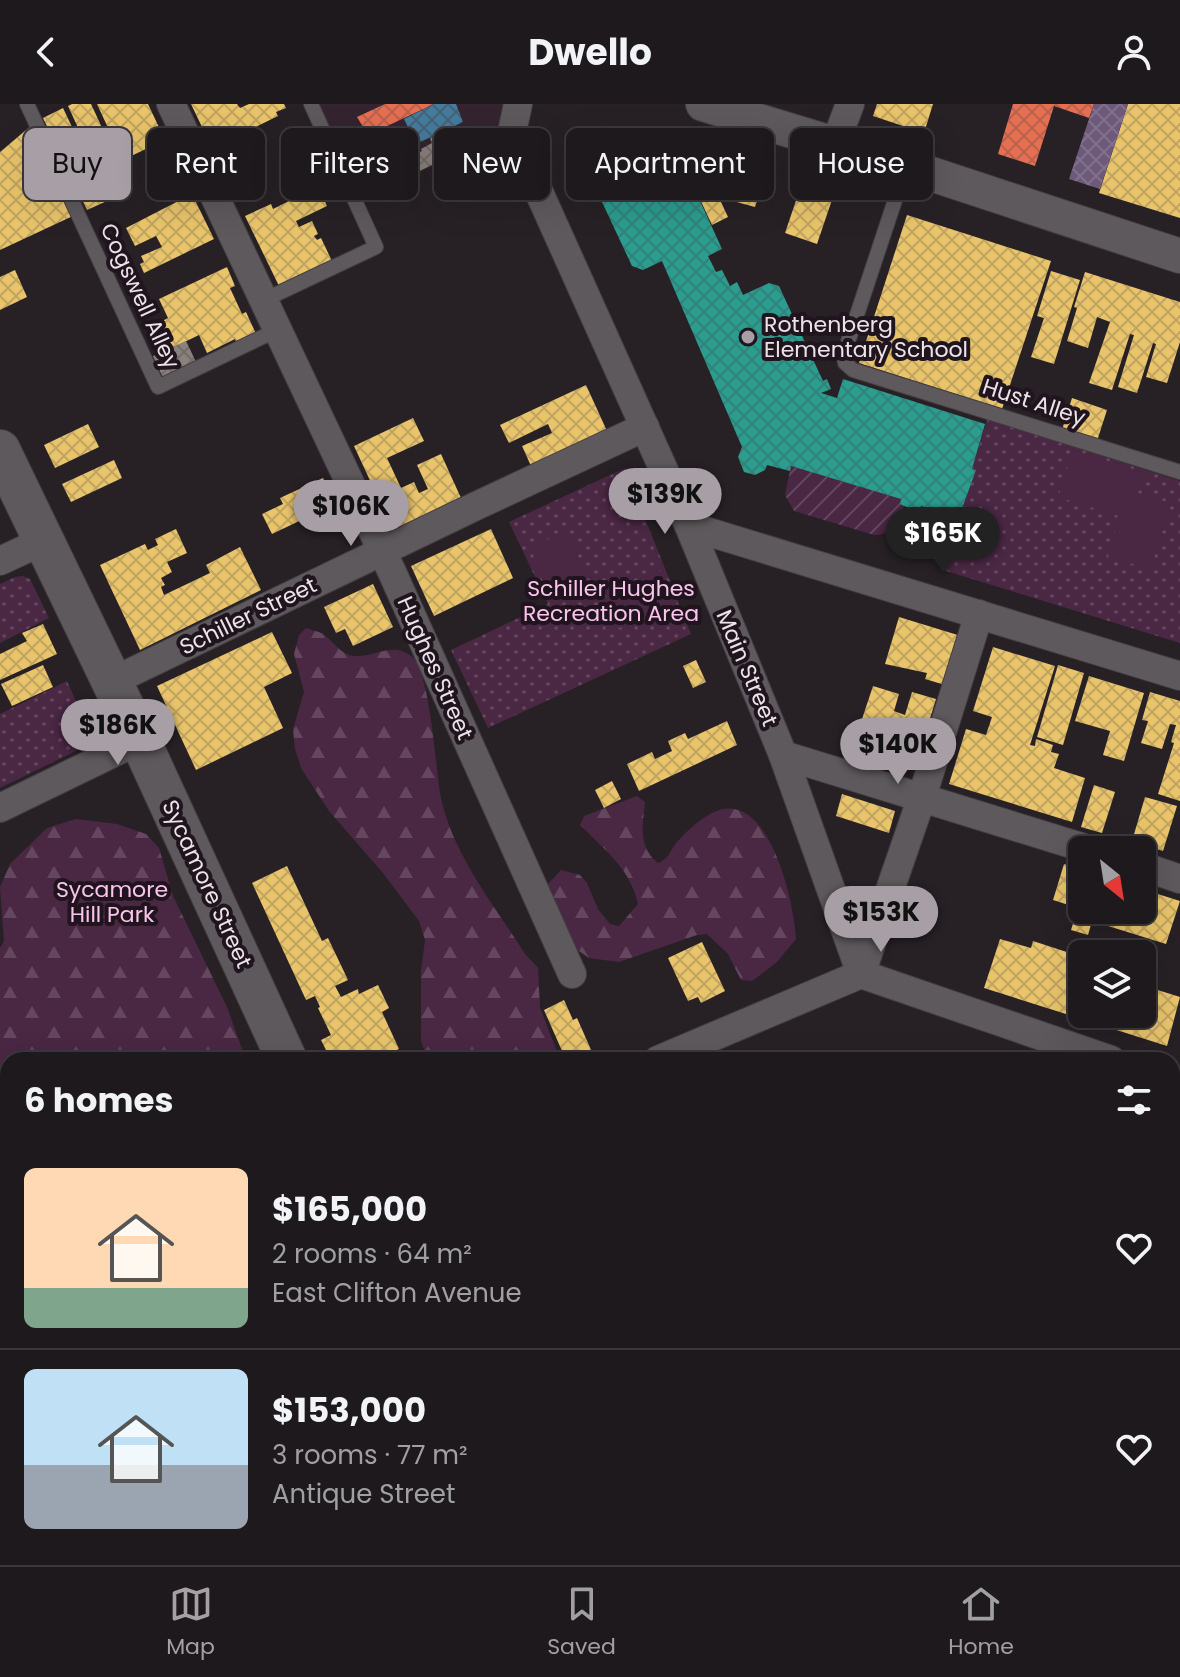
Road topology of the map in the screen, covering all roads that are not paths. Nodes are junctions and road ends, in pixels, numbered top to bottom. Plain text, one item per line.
1 (27, 104) edge
2 (171, 104) edge
3 (311, 104) edge
4 (518, 104) edge
5 (703, 104) edge
6 (850, 104) edge
7 (841, 128) edge
8 (790, 130) edge
9 (933, 175) edge
10 (896, 200) edge
11 (1180, 256) edge
12 (264, 300) junction
13 (277, 330) junction
14 (645, 427) junction
15 (0, 450) edge
16 (1180, 472) edge
17 (689, 526) junction
18 (43, 541) junction
19 (381, 552) junction
20 (0, 561) edge
21 (979, 614) junction
22 (1180, 676) edge
23 (111, 682) junction
24 (140, 740) junction
25 (783, 755) junction
26 (922, 797) junction
27 (0, 808) edge
28 (1068, 843) edge
29 (1156, 871) edge
30 (1180, 879) edge
31 (572, 974) dead end
32 (861, 974) junction
33 (283, 1052) edge
34 (677, 1052) edge
35 (1088, 1052) edge

1 - 13 lane, Cogswell Alley
2 - 12 street, Hughes Street
3 - 12 lane
4 - 14 street, Main Street
5 - 8 street
6 - 7 street
9 - 11 street
10 - 16 lane, Hust Alley
12 - 13 street, Hughes Street
13 - 19 street, Hughes Street
14 - 17 street, Main Street
14 - 19 street, Schiller Street
15 - 18 main road, Sycamore Street
17 - 21 street
17 - 25 street, Main Street
18 - 20 street
18 - 23 main road, Sycamore Street
19 - 23 street, Schiller Street
19 - 31 street, Hughes Street
21 - 22 street
21 - 26 street
23 - 24 main road, Sycamore Street
24 - 27 street
24 - 33 main road, Sycamore Street
25 - 26 street
25 - 32 street, Main Street
26 - 28 street
26 - 32 street
29 - 30 street
32 - 34 street
32 - 35 street

